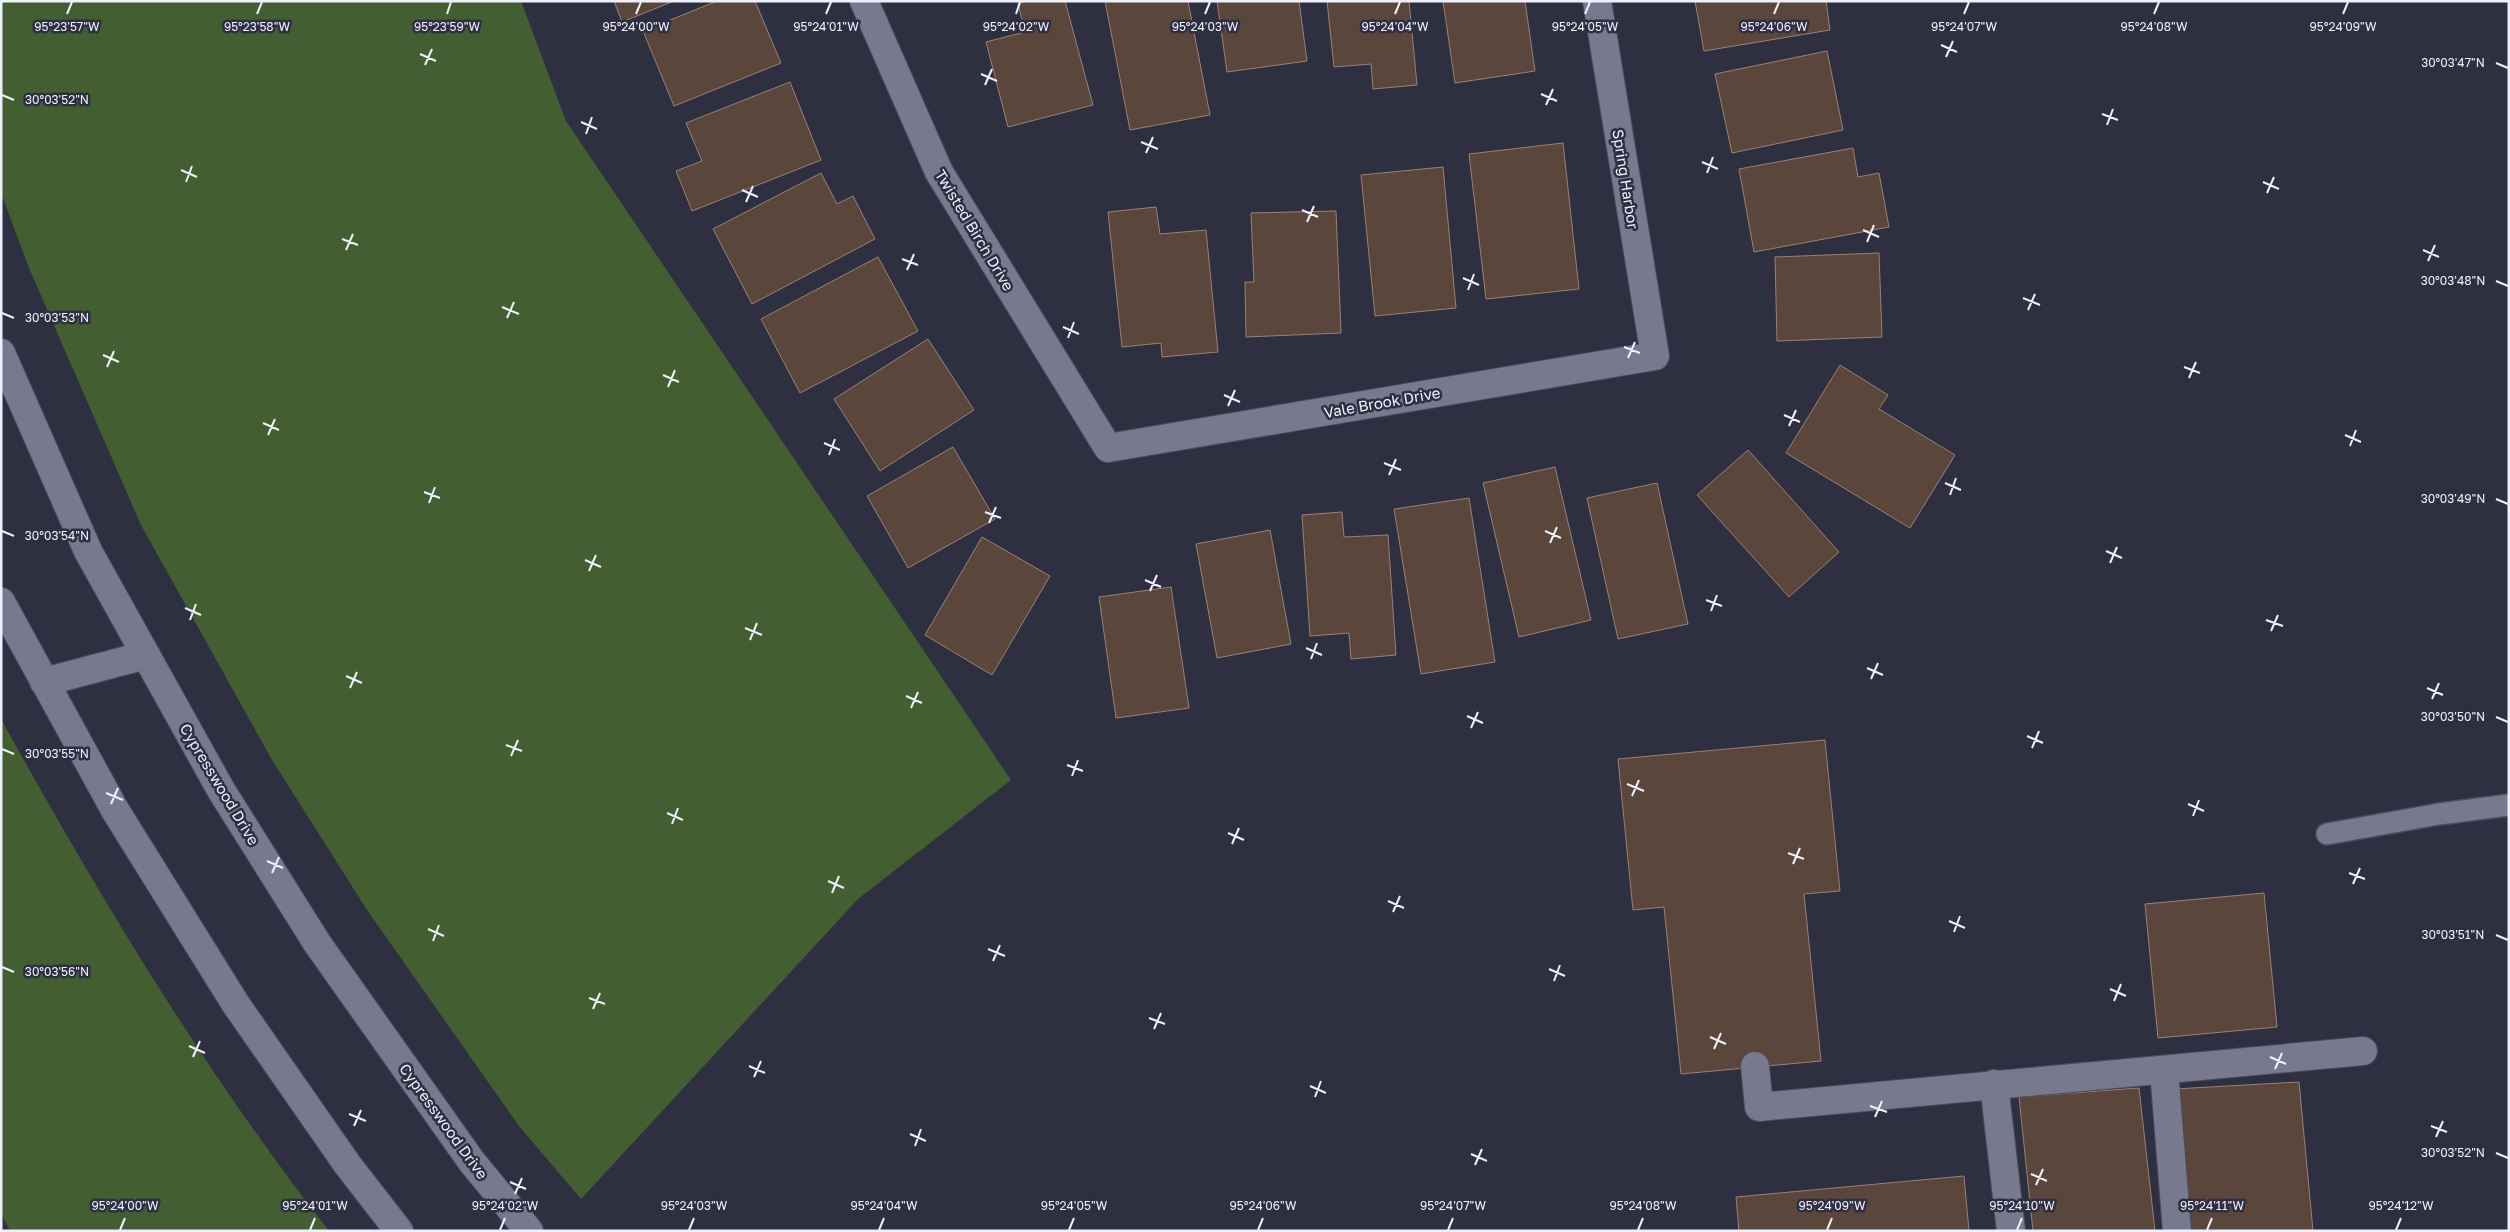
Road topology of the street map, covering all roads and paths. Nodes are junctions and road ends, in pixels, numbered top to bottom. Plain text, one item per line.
1 (864, 1) edge
2 (1597, 1) edge
3 (1, 353) edge
4 (1655, 356) joint
5 (1108, 448) joint
6 (1, 602) edge
7 (146, 655) junction
8 (44, 682) junction
9 (2509, 805) edge
10 (2327, 834) dead end
11 (2362, 1051) dead end
12 (1754, 1066) dead end
13 (2164, 1070) junction
14 (1994, 1084) junction
15 (399, 1231) edge
16 (529, 1231) edge
17 (2011, 1231) edge
18 (2178, 1231) edge

1 - 5 street, Twisted Birch Drive
2 - 4 street, Spring Harbor
3 - 7 street, Cypresswood Drive
4 - 5 street, Vale Brook Drive
6 - 8 street
7 - 8 street
7 - 16 street, Cypresswood Drive
8 - 15 street
9 - 10 lane
11 - 13 street
12 - 14 street
13 - 14 street
13 - 18 street
14 - 17 street

